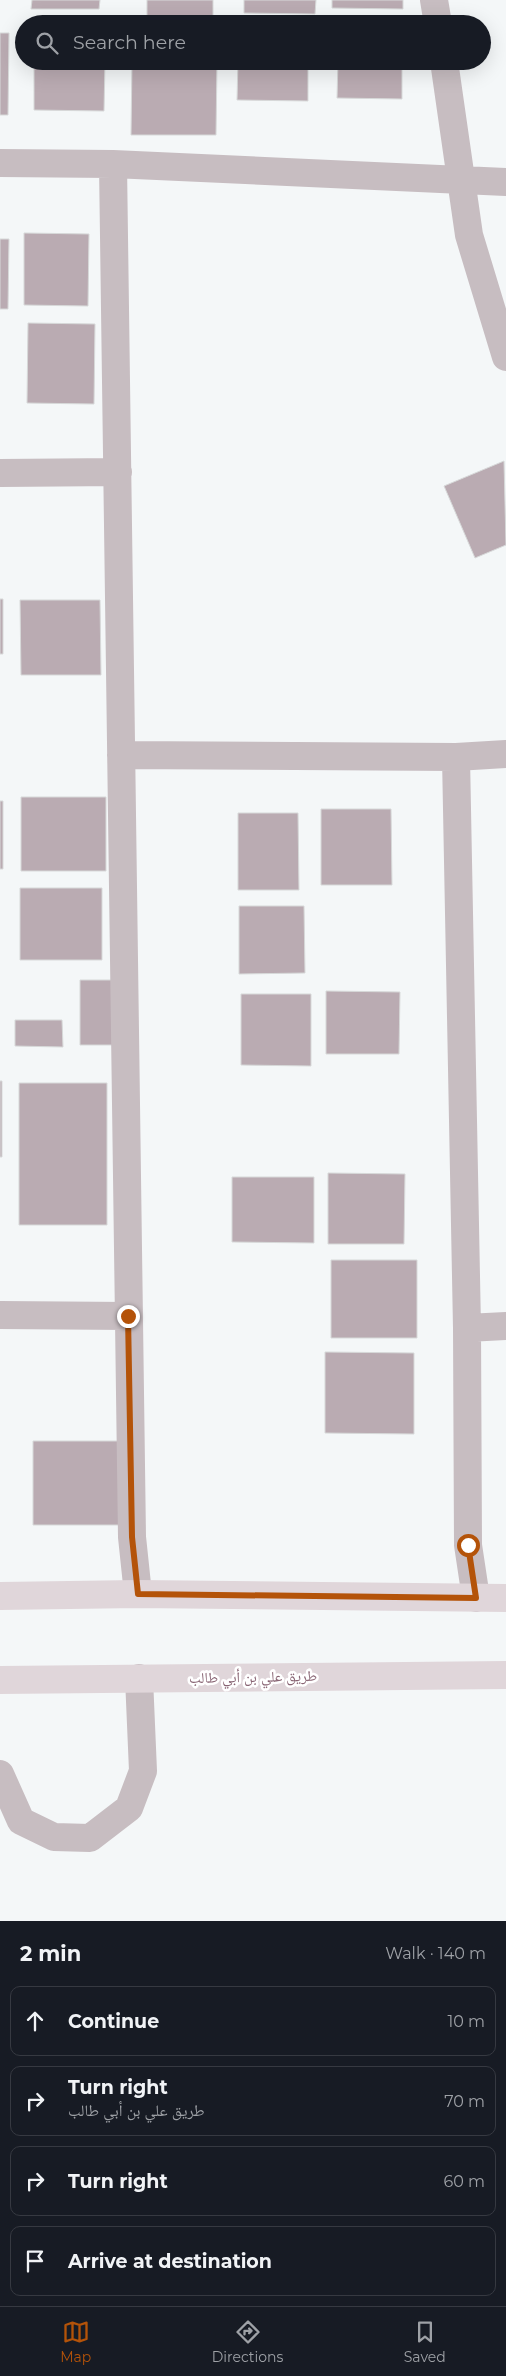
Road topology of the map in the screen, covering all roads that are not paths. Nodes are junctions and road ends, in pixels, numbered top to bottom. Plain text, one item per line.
1 (434, 0) edge
2 (436, 15) edge
3 (445, 70) edge
4 (0, 162) edge
5 (113, 164) junction
6 (463, 182) junction
7 (506, 182) edge
8 (506, 357) edge
9 (0, 472) edge
10 (118, 472) junction
11 (506, 754) edge
12 (121, 755) junction
13 (456, 758) junction
14 (0, 1315) edge
15 (128, 1316) junction
16 (506, 1326) edge
17 (468, 1328) junction
18 (138, 1594) junction
19 (0, 1596) edge
20 (476, 1598) junction
21 (506, 1598) edge
22 (506, 1674) edge
23 (138, 1678) junction
24 (0, 1680) edge
25 (0, 1774) edge

1 - 2 street
3 - 6 street
4 - 5 street
5 - 6 street
5 - 10 street
6 - 7 street
6 - 8 street
9 - 10 street
10 - 12 street
11 - 13 street
12 - 13 street
12 - 15 street
13 - 17 street
14 - 15 street
15 - 18 street
16 - 17 street
17 - 20 street
18 - 19 main road
18 - 20 main road
20 - 21 main road
22 - 23 main road, طريق علي بن أبي طالب
23 - 24 main road, طريق علي بن أبي طالب
23 - 25 street

